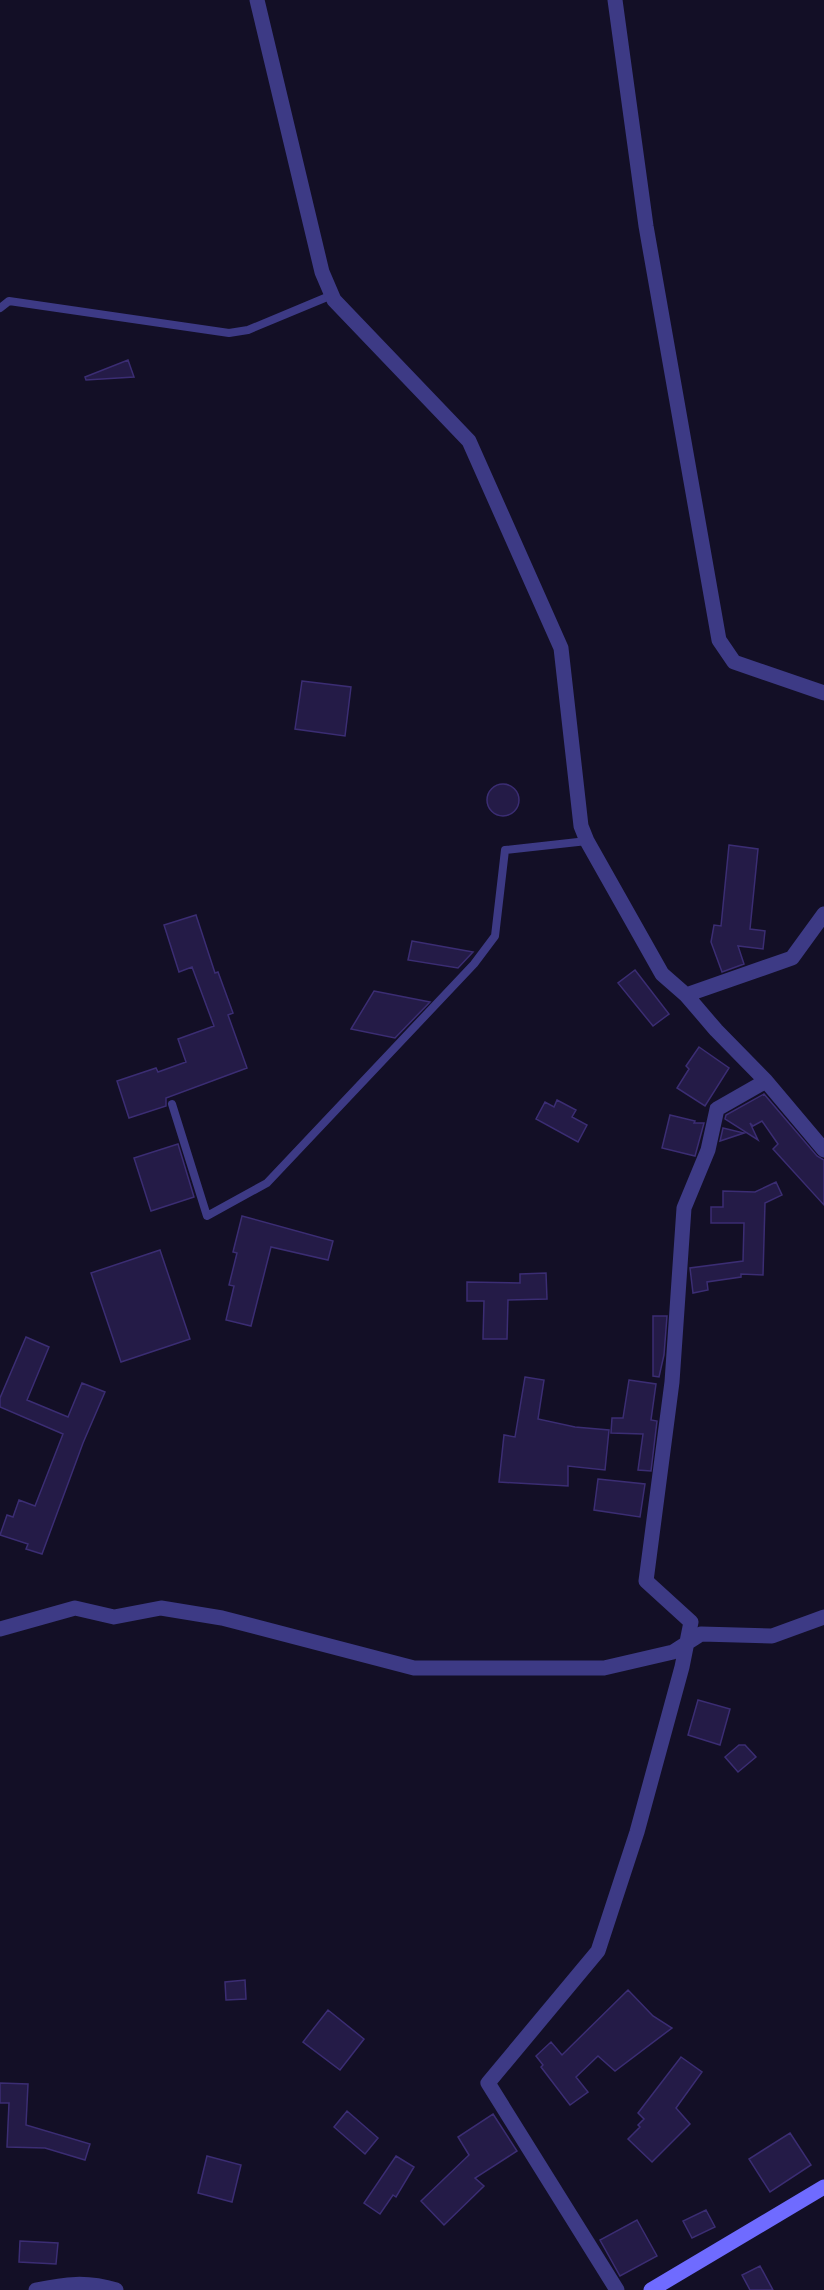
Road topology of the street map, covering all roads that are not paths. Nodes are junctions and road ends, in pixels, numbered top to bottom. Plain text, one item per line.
1 (257, 0) edge
2 (615, 0) edge
3 (332, 295) junction
4 (0, 308) edge
5 (824, 693) edge
6 (587, 841) junction
7 (824, 914) edge
8 (686, 995) junction
9 (766, 1081) junction
10 (172, 1104) dead end
11 (824, 1150) edge
12 (824, 1617) edge
13 (0, 1629) edge
14 (685, 1644) junction
15 (824, 2187) edge
16 (36, 2290) edge
17 (116, 2290) edge
18 (616, 2290) edge
19 (651, 2290) edge

1 - 3 street
2 - 5 street
3 - 4 lane
3 - 6 street
6 - 8 street
6 - 10 lane
7 - 8 street
8 - 9 street
9 - 11 street
9 - 14 street
12 - 14 street
13 - 14 street
14 - 18 street
15 - 19 main road
16 - 17 street

